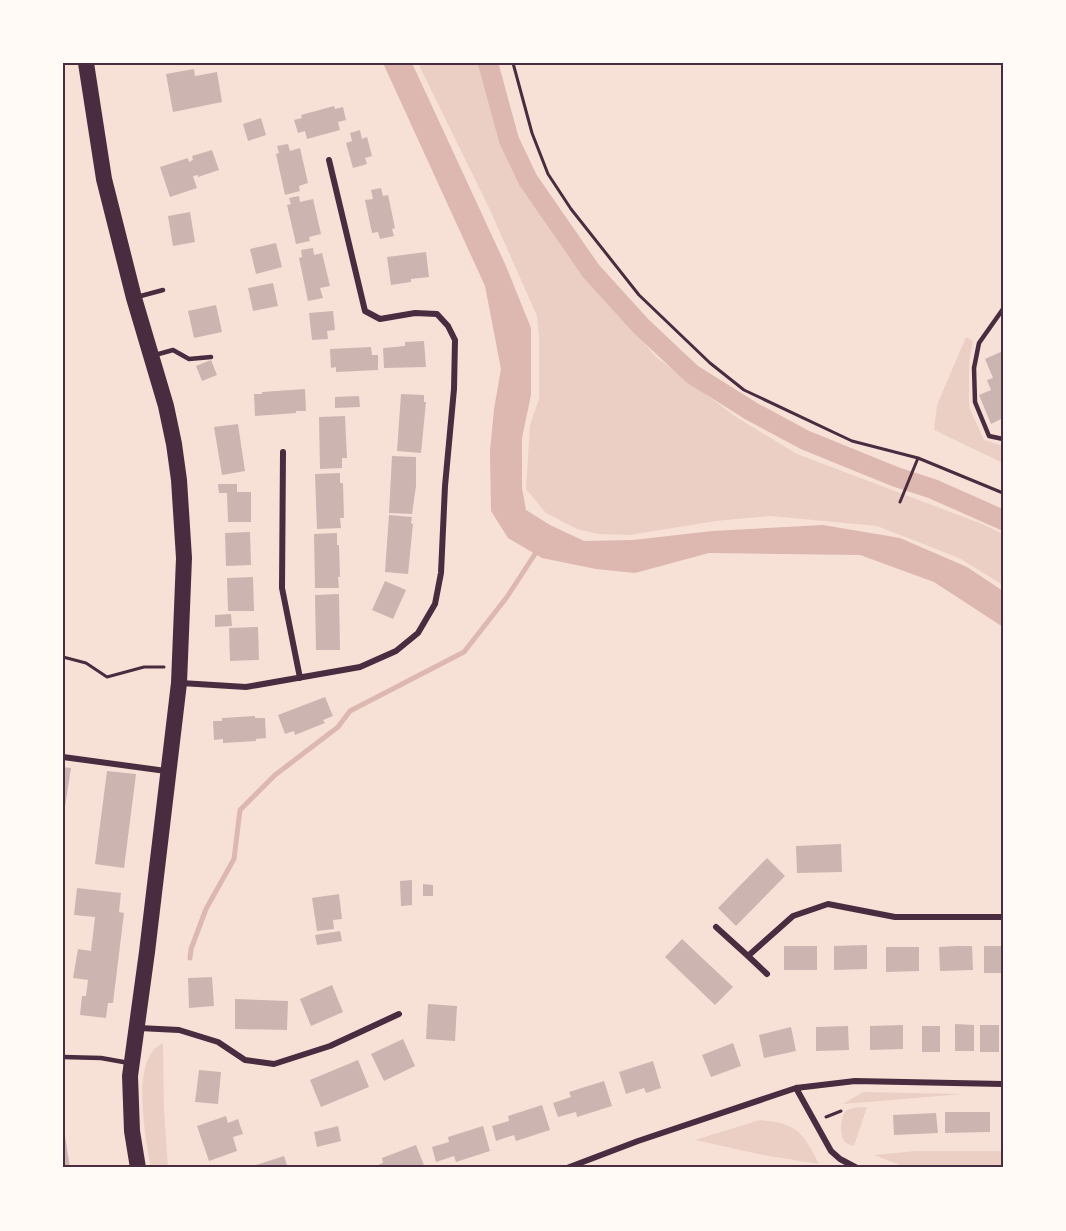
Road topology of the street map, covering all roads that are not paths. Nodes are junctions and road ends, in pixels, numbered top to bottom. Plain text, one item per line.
1 (86, 63) edge
2 (329, 160) dead end
3 (163, 290) dead end
4 (134, 298) junction
5 (1003, 309) edge
6 (152, 356) junction
7 (211, 357) dead end
8 (1003, 439) edge
9 (283, 452) dead end
10 (300, 678) junction
11 (179, 679) junction
12 (63, 757) edge
13 (170, 772) junction
14 (1003, 917) edge
15 (716, 927) dead end
16 (748, 956) junction
17 (767, 974) dead end
18 (399, 1014) dead end
19 (136, 1028) junction
20 (63, 1057) edge
21 (131, 1064) junction
22 (1003, 1084) edge
23 (796, 1088) junction
24 (138, 1168) edge
25 (567, 1168) edge
26 (857, 1168) edge

1 - 4 highway
2 - 10 street
3 - 4 lane
4 - 6 highway
5 - 8 lane
6 - 7 lane
6 - 11 highway
9 - 10 street
10 - 11 street
11 - 13 highway
12 - 13 street
13 - 19 highway
14 - 16 street
15 - 16 street
16 - 17 street
18 - 19 street
19 - 21 highway
20 - 21 lane
21 - 24 highway
22 - 23 street
23 - 25 street
23 - 26 street

